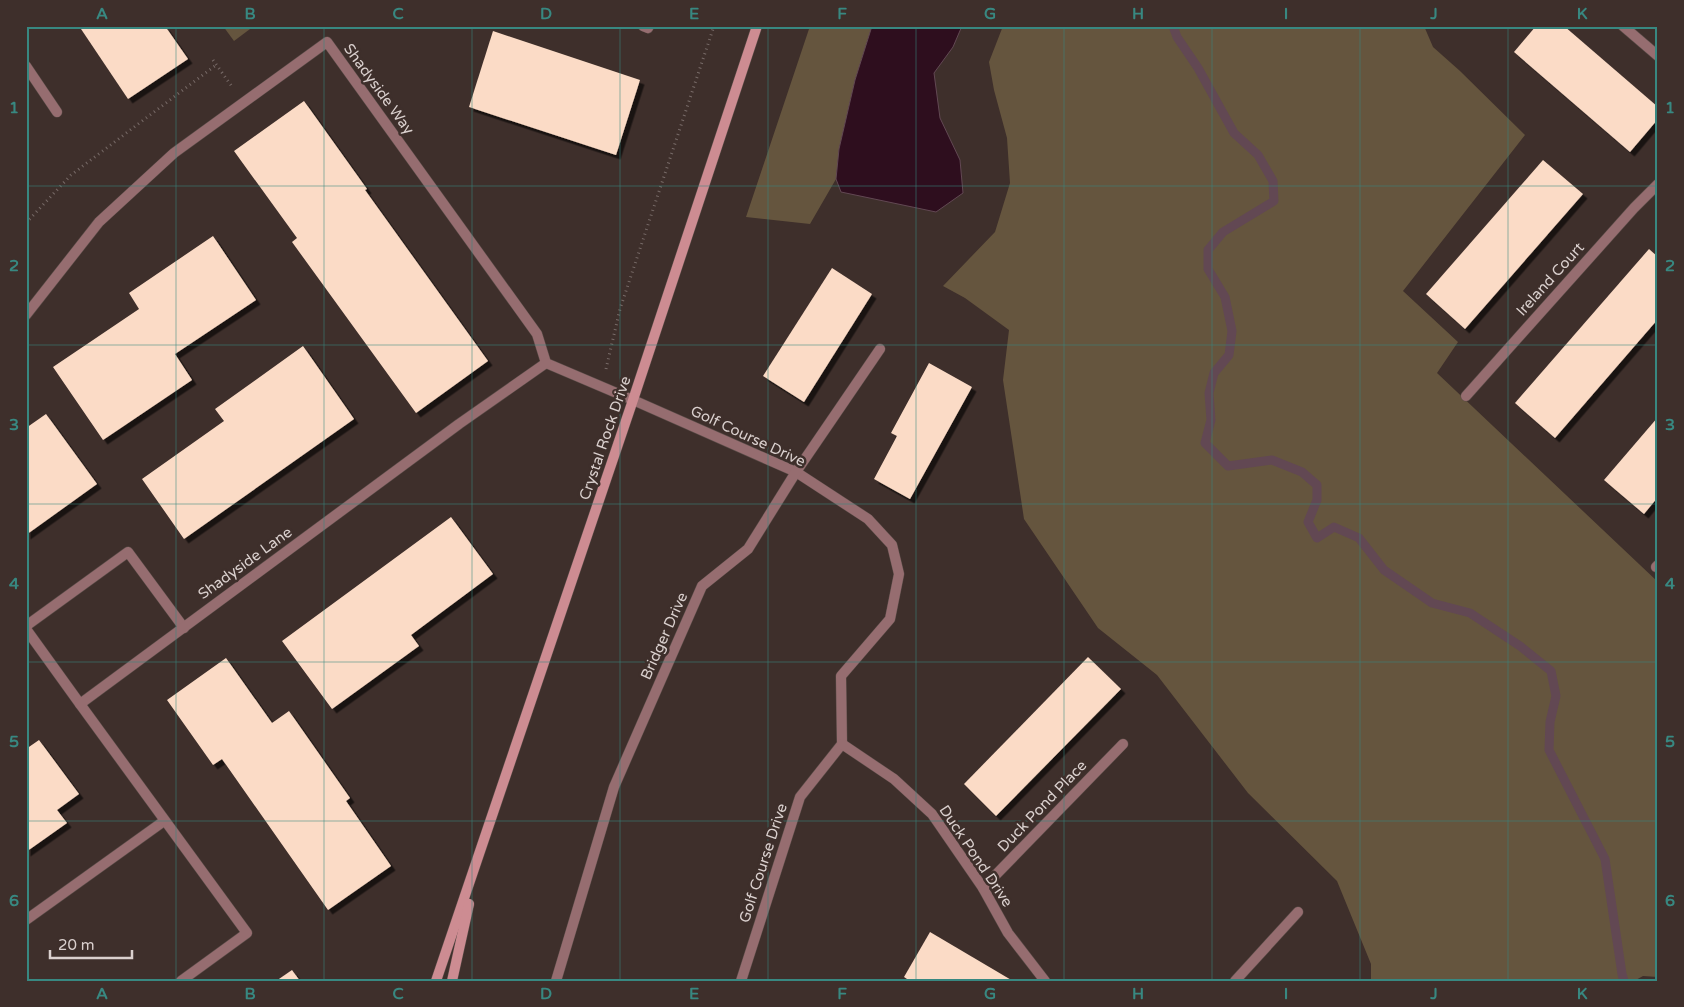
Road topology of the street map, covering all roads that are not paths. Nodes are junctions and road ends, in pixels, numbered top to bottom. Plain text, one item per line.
1 (643, 26) edge
2 (649, 26) edge
3 (756, 26) edge
4 (1623, 26) edge
5 (1658, 56) edge
6 (26, 66) edge
7 (57, 112) dead end
8 (1658, 184) edge
9 (26, 314) edge
10 (880, 349) dead end
11 (546, 363) junction
12 (1466, 396) dead end
13 (634, 400) junction
14 (796, 472) junction
15 (26, 628) edge
16 (184, 628) junction
17 (80, 704) junction
18 (842, 744) junction
19 (1123, 744) dead end
20 (164, 821) junction
21 (479, 858) junction
22 (983, 888) junction
23 (1298, 912) dead end
24 (26, 920) edge
25 (181, 981) edge
26 (436, 981) edge
27 (452, 981) edge
28 (556, 981) edge
29 (741, 981) edge
30 (1045, 981) edge
31 (1235, 981) edge

1 - 2 street
3 - 13 street, Crystal Rock Drive
4 - 5 street
6 - 7 street
8 - 12 street, Ireland Court
9 - 11 street, Shadyside Way
10 - 14 street, Bridger Drive
11 - 13 street
11 - 16 street, Shadyside Lane
13 - 14 street, Golf Course Drive
13 - 21 street, Crystal Rock Drive
14 - 18 street, Golf Course Drive
14 - 28 street, Bridger Drive
15 - 16 street
15 - 17 street
16 - 17 street, Shadyside Lane
17 - 20 street
18 - 22 street, Duck Pond Drive
18 - 29 street, Golf Course Drive
19 - 22 street, Duck Pond Place
20 - 24 street
20 - 25 street
21 - 26 street, Crystal Rock Drive
21 - 27 street, Crystal Rock Drive
22 - 30 street, Duck Pond Drive
23 - 31 street

